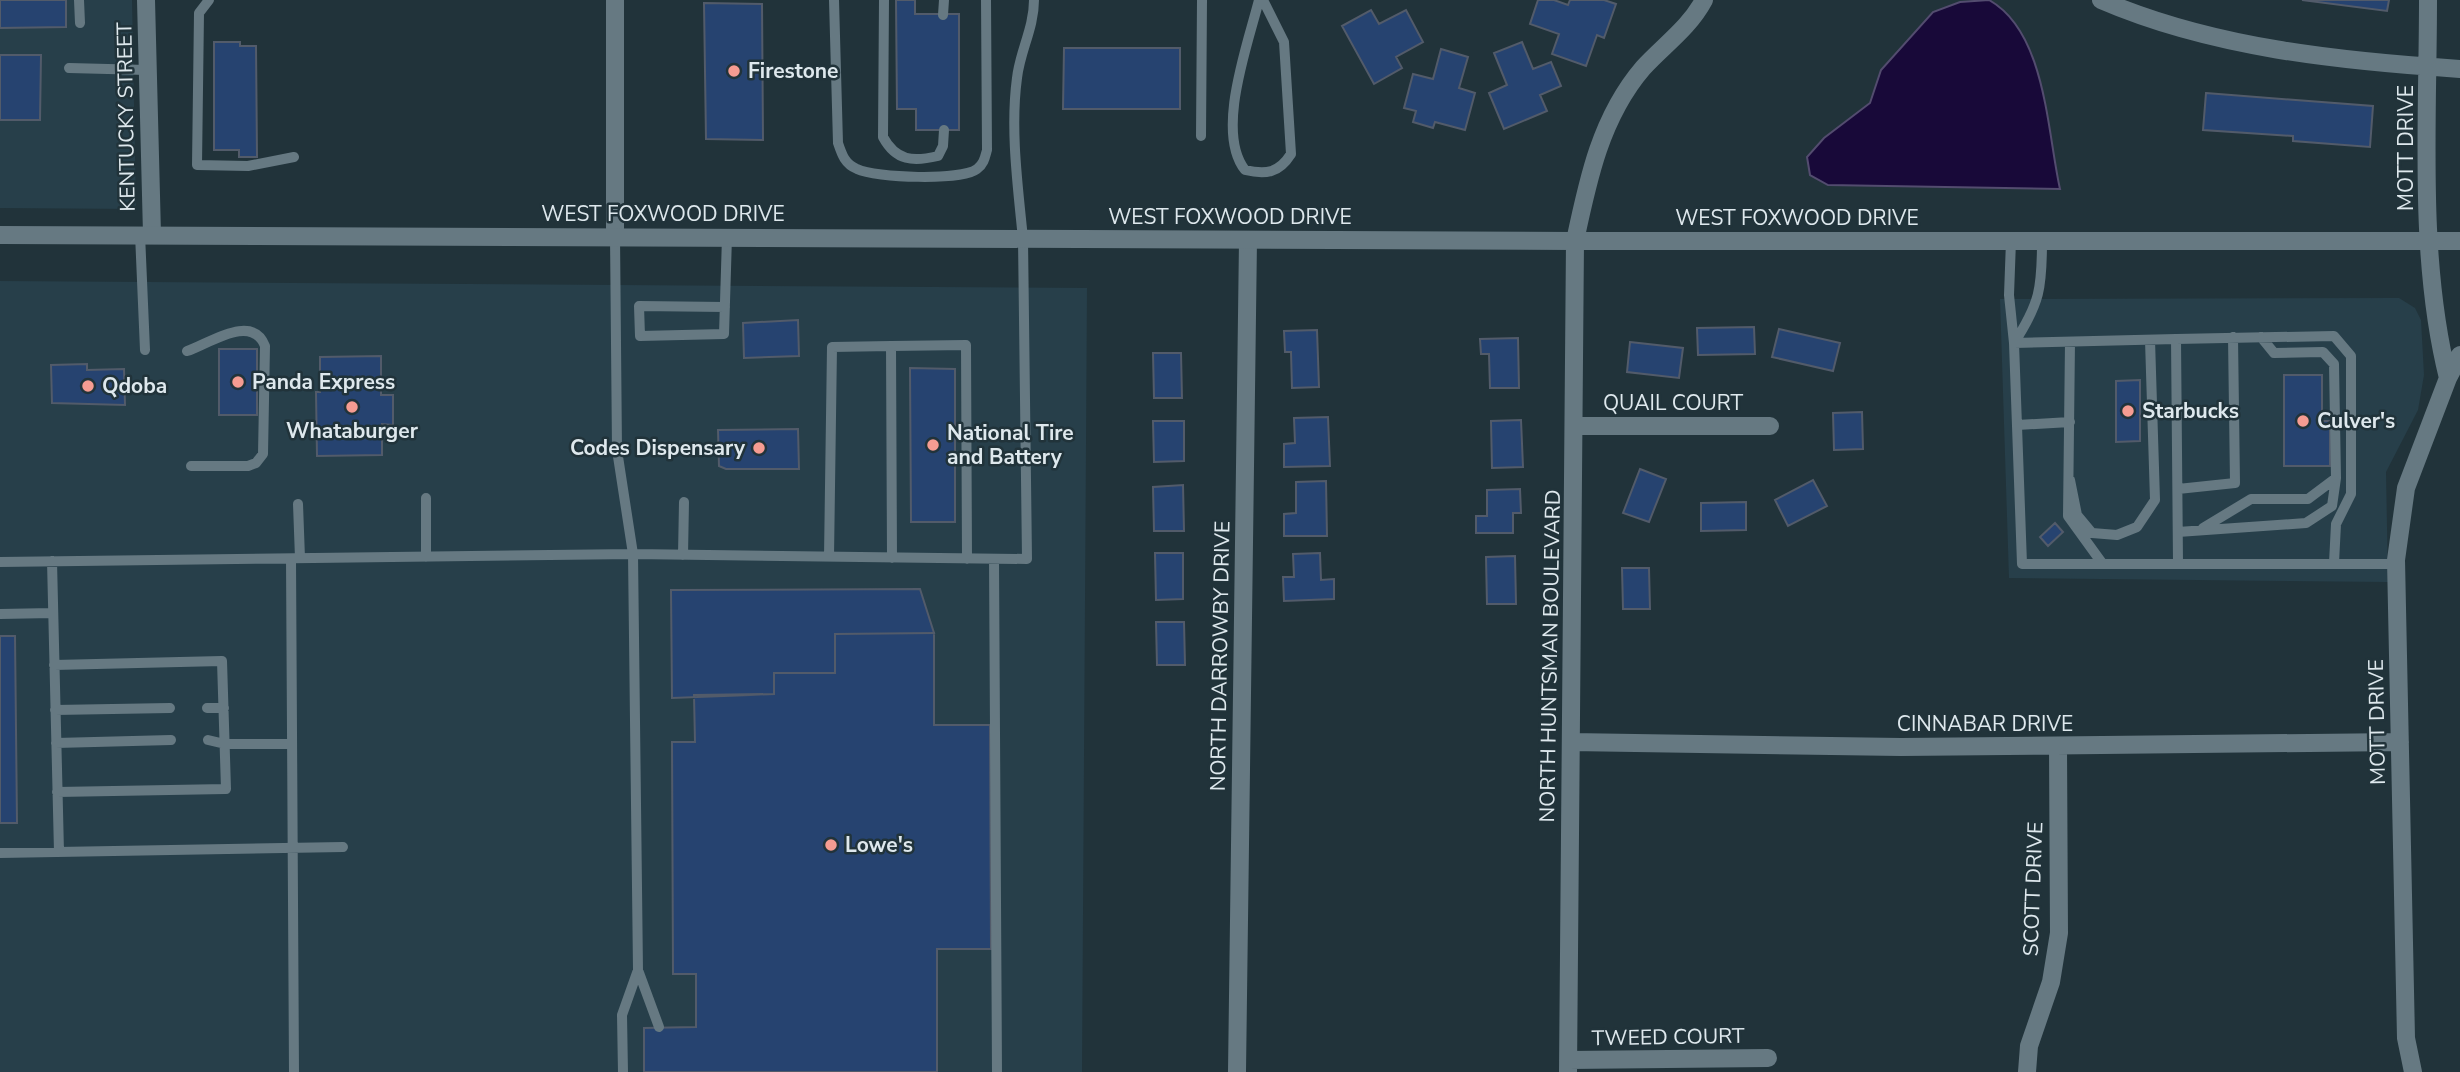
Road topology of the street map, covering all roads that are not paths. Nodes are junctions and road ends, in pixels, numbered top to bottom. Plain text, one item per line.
1 (79, 0) edge
2 (146, 0) edge
3 (209, 0) edge
4 (615, 0) edge
5 (834, 0) edge
6 (884, 0) edge
7 (944, 0) edge
8 (986, 0) edge
9 (1034, 0) edge
10 (1202, 0) edge
11 (1261, 0) edge
12 (1704, 0) edge
13 (2101, 0) edge
14 (2428, 0) edge
15 (2137, 7) edge
16 (943, 15) dead end
17 (80, 23) dead end
18 (2428, 66) junction
19 (69, 68) dead end
20 (2460, 69) edge
21 (147, 70) junction
22 (944, 130) dead end
23 (1201, 136) dead end
24 (294, 158) dead end
25 (0, 234) edge
26 (146, 234) junction
27 (615, 236) junction
28 (727, 237) junction
29 (1023, 239) junction
30 (1248, 240) junction
31 (2011, 241) junction
32 (2042, 241) junction
33 (2430, 241) junction
34 (1576, 242) junction
35 (2460, 242) edge
36 (725, 307) junction
37 (2233, 337) junction
38 (2260, 337) junction
39 (2176, 339) junction
40 (2150, 340) junction
41 (2070, 342) junction
42 (2014, 343) junction
43 (891, 346) junction
44 (145, 350) dead end
45 (187, 351) dead end
46 (2460, 355) edge
47 (2448, 378) junction
48 (2070, 422) junction
49 (2017, 425) junction
50 (1576, 426) junction
51 (1770, 426) dead end
52 (191, 466) dead end
53 (2336, 478) junction
54 (2070, 480) junction
55 (2178, 489) junction
56 (426, 498) dead end
57 (684, 502) dead end
58 (298, 504) dead end
59 (2200, 530) junction
60 (2178, 532) junction
61 (634, 554) junction
62 (683, 555) junction
63 (426, 557) junction
64 (829, 557) junction
65 (892, 558) junction
66 (295, 559) junction
67 (967, 559) junction
68 (994, 559) junction
69 (52, 561) junction
70 (0, 562) edge
71 (2178, 562) junction
72 (2102, 563) junction
73 (2334, 564) junction
74 (2396, 564) junction
75 (52, 613) junction
76 (0, 614) edge
77 (54, 665) junction
78 (170, 708) dead end
79 (207, 708) dead end
80 (224, 708) junction
81 (55, 710) junction
82 (171, 740) dead end
83 (208, 740) dead end
84 (1570, 742) junction
85 (2400, 742) junction
86 (56, 743) junction
87 (225, 744) junction
88 (291, 744) junction
89 (2058, 746) junction
90 (57, 792) junction
91 (343, 847) dead end
92 (293, 850) junction
93 (58, 852) junction
94 (0, 853) edge
95 (638, 970) junction
96 (659, 1027) dead end
97 (1768, 1058) dead end
98 (1568, 1066) edge
99 (294, 1072) edge
100 (623, 1072) edge
101 (997, 1072) edge
102 (1237, 1072) edge
103 (2027, 1072) edge
104 (2413, 1072) edge

1 - 17 lane
2 - 21 street, KENTUCKY STREET
3 - 24 lane
4 - 27 street
5 - 8 lane
6 - 22 lane
7 - 16 lane
9 - 29 lane
10 - 23 lane
11 - 11 lane
12 - 34 street, NORTH HUNTSMAN BOULEVARD
13 - 15 street
14 - 18 street, MOTT DRIVE
15 - 18 street
18 - 20 street
18 - 33 street, MOTT DRIVE
19 - 21 lane
21 - 26 street, KENTUCKY STREET
25 - 26 street, WEST FOXWOOD DRIVE
26 - 27 street, WEST FOXWOOD DRIVE
26 - 44 lane
27 - 28 street, WEST FOXWOOD DRIVE
27 - 61 lane
28 - 29 street, WEST FOXWOOD DRIVE
28 - 36 lane
29 - 30 street, WEST FOXWOOD DRIVE
29 - 68 lane
30 - 34 street, WEST FOXWOOD DRIVE
30 - 102 street, NORTH DARROWBY DRIVE
31 - 32 street, WEST FOXWOOD DRIVE
31 - 34 street, WEST FOXWOOD DRIVE
31 - 42 lane
32 - 33 street, WEST FOXWOOD DRIVE
32 - 42 lane
33 - 35 street, WEST FOXWOOD DRIVE
33 - 47 street, MOTT DRIVE
34 - 50 street, NORTH HUNTSMAN BOULEVARD
36 - 36 lane
37 - 38 lane
37 - 39 lane
37 - 55 lane
38 - 53 lane
38 - 73 lane
39 - 40 lane
39 - 55 lane
40 - 41 lane
40 - 54 lane
41 - 42 lane
41 - 48 lane
42 - 49 lane
43 - 64 lane
43 - 65 lane
43 - 67 lane
45 - 52 lane
46 - 47 street, MOTT DRIVE
47 - 74 street, MOTT DRIVE
48 - 49 lane
48 - 54 lane
49 - 72 lane
50 - 51 street, QUAIL COURT
50 - 84 street, NORTH HUNTSMAN BOULEVARD
53 - 59 lane
53 - 59 lane
54 - 72 lane
55 - 60 lane
56 - 63 lane
57 - 62 lane
58 - 66 lane
59 - 60 lane
60 - 71 lane
61 - 62 lane
61 - 63 lane
61 - 95 lane
62 - 64 lane
63 - 66 lane
64 - 65 lane
65 - 67 lane
66 - 69 lane
66 - 88 lane
67 - 68 lane
68 - 101 lane
69 - 70 lane
69 - 75 lane
71 - 72 lane
71 - 73 lane
73 - 74 lane
74 - 85 street, MOTT DRIVE
75 - 76 lane
75 - 77 lane
77 - 80 lane
77 - 81 lane
78 - 81 lane
79 - 80 lane
80 - 87 lane
81 - 86 lane
82 - 86 lane
83 - 87 lane
84 - 89 street, CINNABAR DRIVE
84 - 98 street, NORTH HUNTSMAN BOULEVARD
85 - 89 street, CINNABAR DRIVE
85 - 104 street, MOTT DRIVE
86 - 90 lane
87 - 88 lane
87 - 90 lane
88 - 92 lane
89 - 103 street, SCOTT DRIVE
90 - 93 lane
91 - 92 lane
92 - 93 lane
92 - 99 lane
93 - 94 lane
95 - 96 lane
95 - 100 lane
97 - 98 street, TWEED COURT

